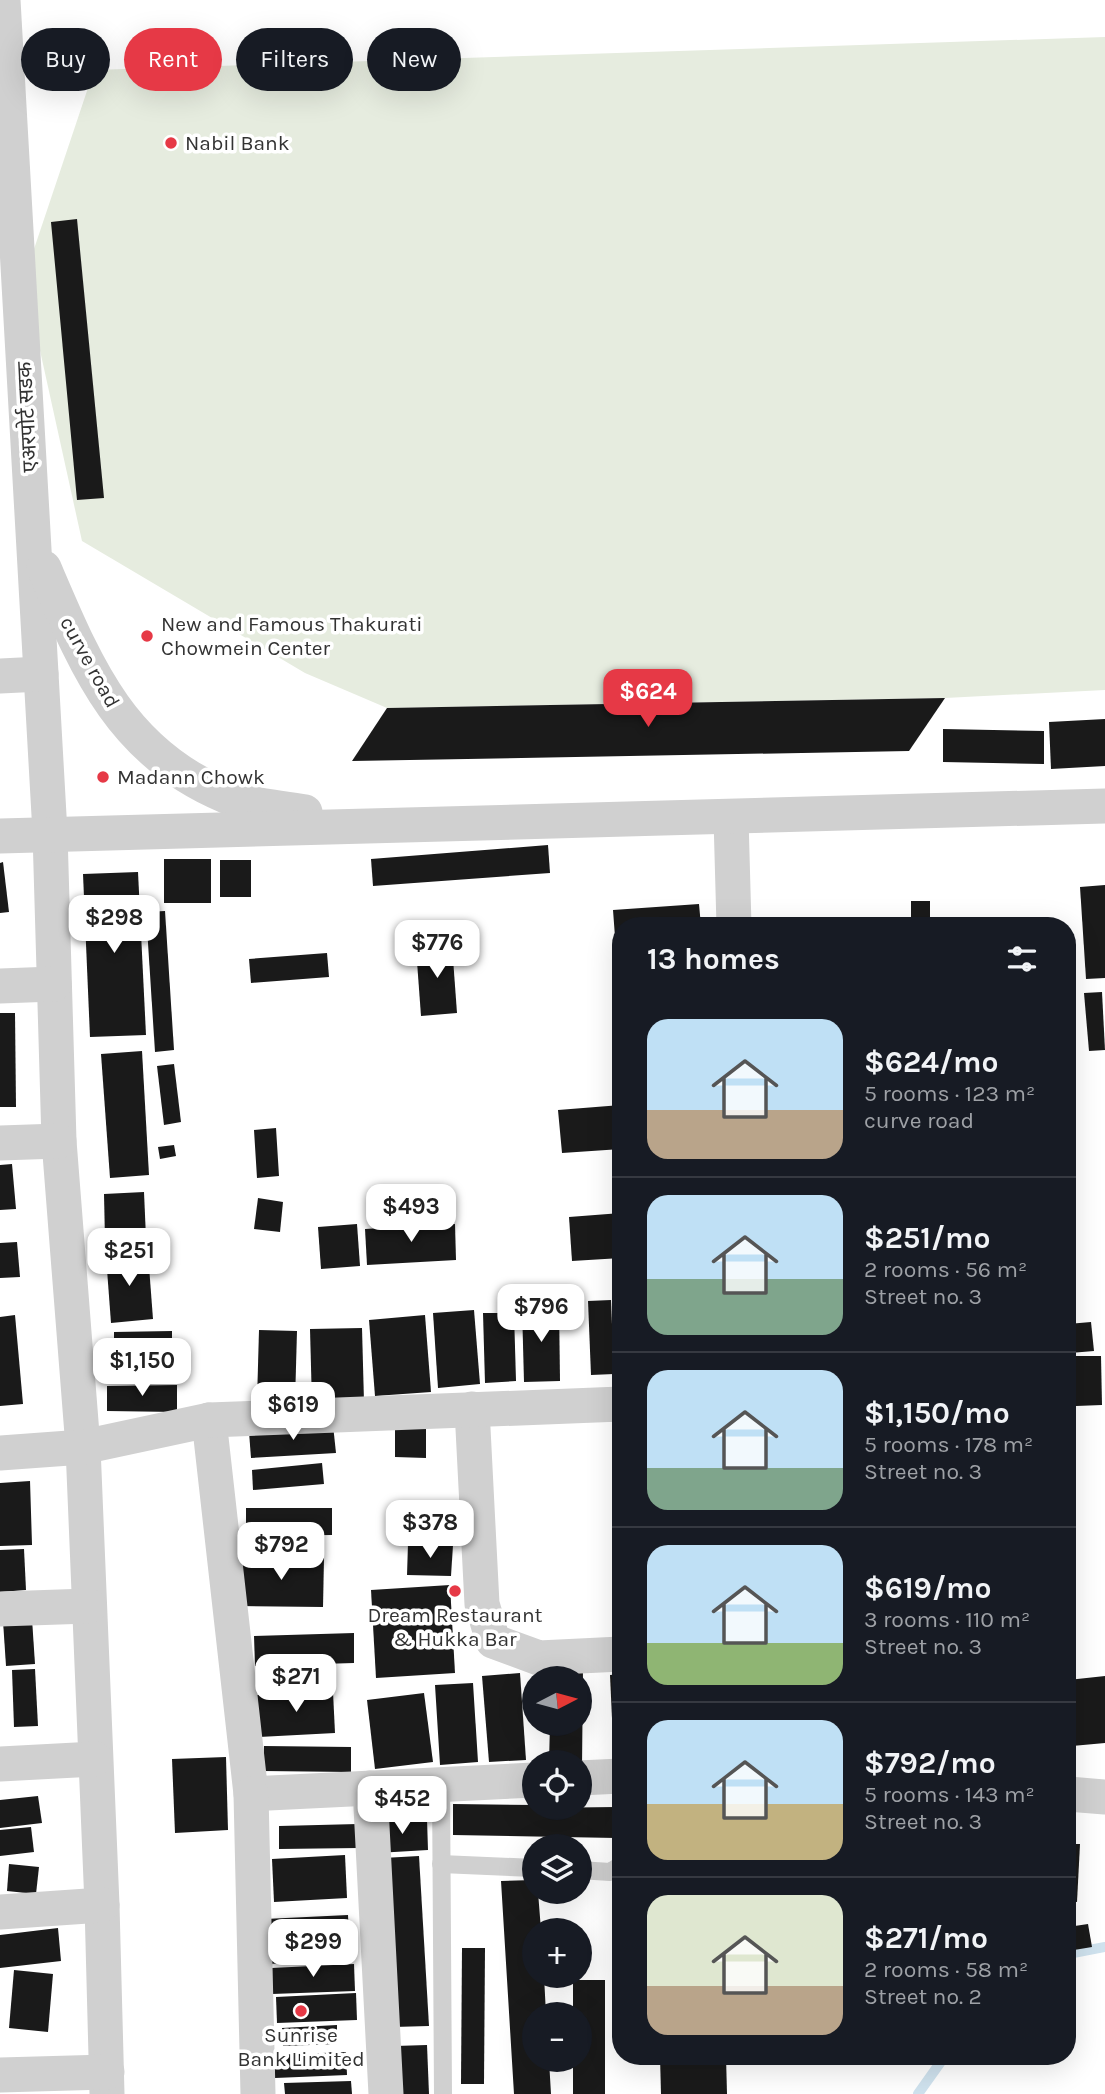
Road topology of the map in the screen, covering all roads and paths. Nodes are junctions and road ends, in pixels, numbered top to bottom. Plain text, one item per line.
1 (4, 0) edge
2 (34, 546) junction
3 (41, 674) junction
4 (0, 676) edge
5 (1105, 806) edge
6 (731, 818) junction
7 (367, 824) junction
8 (50, 833) junction
9 (0, 836) edge
10 (734, 917) edge
11 (54, 984) junction
12 (0, 986) edge
13 (59, 1141) junction
14 (0, 1143) edge
15 (612, 1404) edge
16 (472, 1409) junction
17 (209, 1420) junction
18 (83, 1447) junction
19 (0, 1453) edge
20 (89, 1606) junction
21 (0, 1609) edge
22 (612, 1654) edge
23 (95, 1759) junction
24 (0, 1764) edge
25 (612, 1776) edge
26 (592, 1777) edge
27 (522, 1781) edge
28 (441, 1785) junction
29 (370, 1788) junction
30 (251, 1794) junction
31 (1076, 1795) edge
32 (1105, 1797) edge
33 (441, 1864) junction
34 (522, 1867) edge
35 (592, 1871) edge
36 (612, 1871) edge
37 (102, 1905) junction
38 (0, 1912) edge
39 (0, 2075) edge
40 (107, 2083) edge
41 (258, 2094) edge
42 (386, 2094) edge
43 (443, 2094) edge

1 - 2 street, एअरपोर्ट सडक
2 - 3 street, एअरपोर्ट सडक
2 - 7 street, curve road
3 - 4 street
3 - 8 street, एअरपोर्ट सडक
5 - 6 street
6 - 7 street
6 - 10 street
7 - 8 street
8 - 9 street
8 - 11 street, एअरपोर्ट सडक
11 - 12 street
11 - 13 street, एअरपोर्ट सडक
13 - 14 street
13 - 18 street, एअरपोर्ट सडक
15 - 16 street
16 - 17 street
16 - 22 street
17 - 18 street
17 - 30 street
18 - 19 street
18 - 20 street, एअरपोर्ट सडक
20 - 21 street
20 - 23 street, एअरपोर्ट सडक
23 - 24 street
23 - 37 street, एअरपोर्ट सडक
25 - 26 street
27 - 28 street
28 - 29 street
28 - 33 lane
29 - 30 street
29 - 42 street
30 - 41 street
31 - 32 street
33 - 34 lane
33 - 43 lane
35 - 36 lane
37 - 38 street
37 - 40 street, एअरपोर्ट सडक
39 - 40 street

